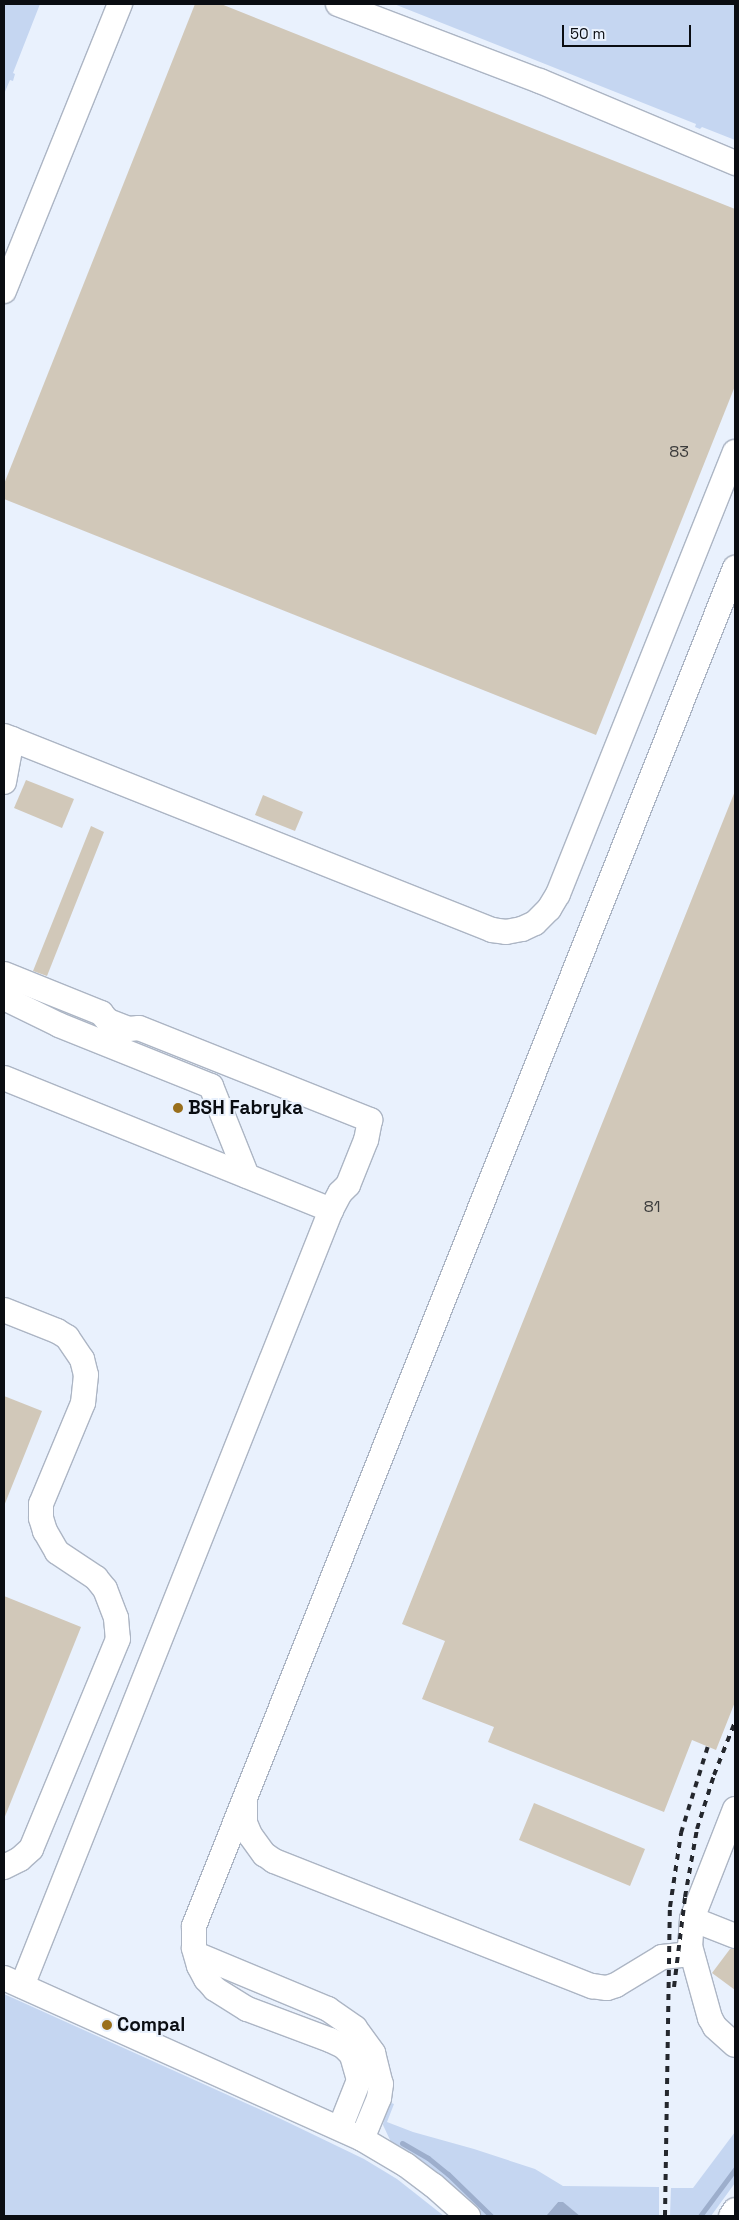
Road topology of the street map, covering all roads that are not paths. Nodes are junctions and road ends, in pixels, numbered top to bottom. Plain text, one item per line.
1 (120, 4) edge
2 (338, 4) edge
3 (735, 163) edge
4 (4, 291) edge
5 (735, 452) edge
6 (735, 568) edge
7 (5, 747) edge
8 (4, 782) edge
9 (4, 974) edge
10 (4, 998) edge
11 (4, 1078) edge
12 (247, 1176) junction
13 (336, 1202) junction
14 (4, 1310) edge
15 (246, 1797) junction
16 (734, 1813) edge
17 (256, 1845) junction
18 (220, 1861) junction
19 (4, 1867) edge
20 (692, 1919) junction
21 (735, 1936) edge
22 (196, 1954) junction
23 (691, 1954) junction
24 (13, 1982) edge
25 (735, 2045) edge
26 (340, 2128) junction
27 (362, 2139) junction
28 (735, 2210) edge
29 (468, 2216) edge
30 (731, 2216) edge

1 - 4 street
2 - 3 street
5 - 7 street
6 - 15 street
7 - 8 street
9 - 13 street
10 - 12 street
11 - 12 street
12 - 13 street
13 - 24 street
14 - 19 street
15 - 17 street
15 - 18 street
16 - 20 street
17 - 18 street
17 - 23 street
18 - 22 street
20 - 21 street
20 - 23 street
22 - 26 street
22 - 27 street
23 - 25 street
24 - 26 street
26 - 27 street
27 - 29 street
28 - 30 street

